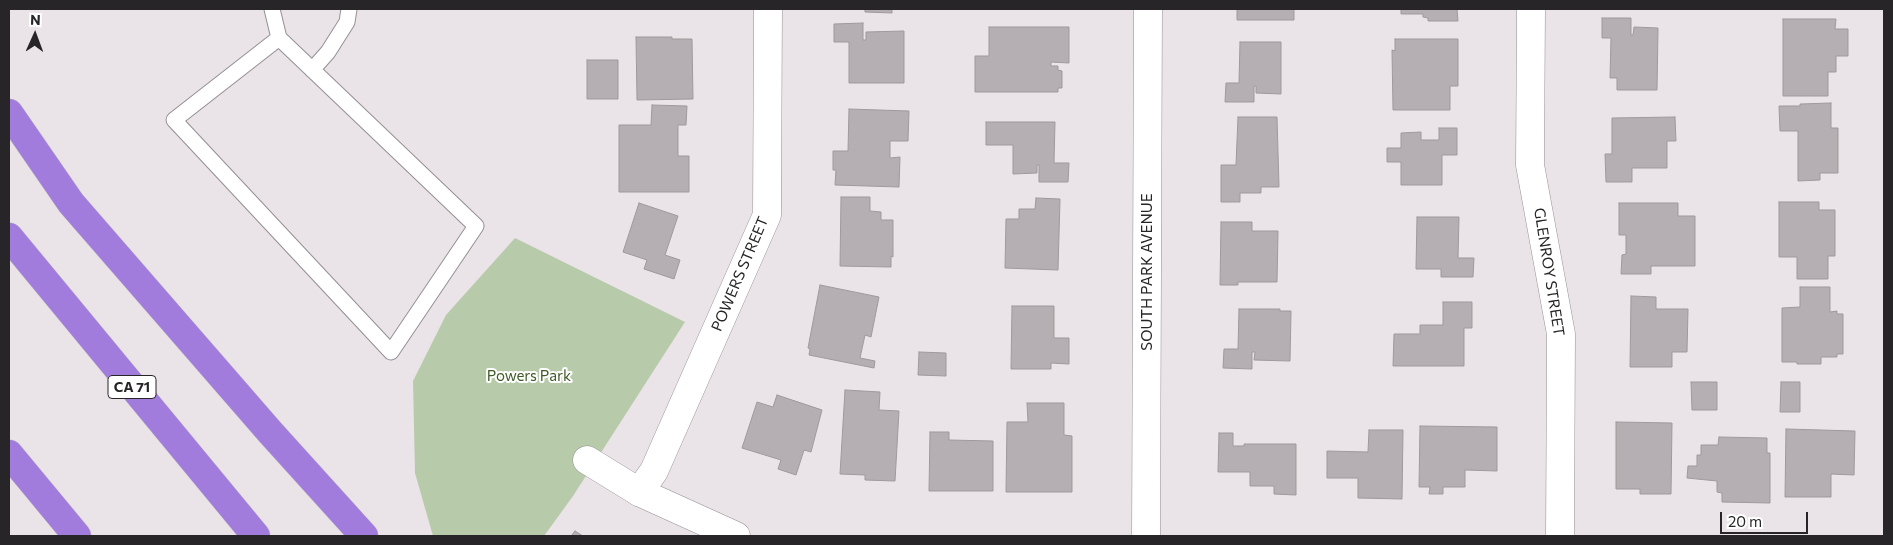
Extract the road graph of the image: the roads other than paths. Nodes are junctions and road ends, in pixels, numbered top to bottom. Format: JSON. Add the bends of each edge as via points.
{"nodes":[{"id":1,"x":272,"y":9,"type":"edge"},
{"id":2,"x":349,"y":9,"type":"edge"},
{"id":3,"x":768,"y":9,"type":"edge"},
{"id":4,"x":1148,"y":9,"type":"edge"},
{"id":5,"x":1531,"y":9,"type":"edge"},
{"id":6,"x":279,"y":38,"type":"junction"},
{"id":7,"x":312,"y":70,"type":"junction"},
{"id":8,"x":9,"y":113,"type":"edge"},
{"id":9,"x":9,"y":237,"type":"edge"},
{"id":10,"x":9,"y":454,"type":"edge"},
{"id":11,"x":588,"y":460,"type":"dead end"},
{"id":12,"x":639,"y":492,"type":"junction"},
{"id":13,"x":77,"y":536,"type":"edge"},
{"id":14,"x":256,"y":536,"type":"edge"},
{"id":15,"x":364,"y":536,"type":"edge"},
{"id":16,"x":736,"y":536,"type":"edge"},
{"id":17,"x":1146,"y":536,"type":"edge"},
{"id":18,"x":1560,"y":536,"type":"edge"}],
"edges":[{"from":1,"to":6,"type":"lane"},
{"from":2,"to":7,"type":"lane","via":[[346,22],[328,52]]},
{"from":3,"to":12,"type":"street","name":"POWERS STREET","via":[[767,215],[654,471]]},
{"from":4,"to":17,"type":"street","name":"SOUTH PARK AVENUE"},
{"from":5,"to":18,"type":"street","name":"GLENROY STREET","via":[[1530,165],[1560,334]]},
{"from":6,"to":7,"type":"lane"},
{"from":6,"to":7,"type":"lane","via":[[174,120],[390,352],[476,226]]},
{"from":8,"to":15,"type":"highway","via":[[71,203]]},
{"from":9,"to":14,"type":"highway","number":"CA 71"},
{"from":10,"to":13,"type":"highway"},
{"from":11,"to":12,"type":"street"},
{"from":12,"to":16,"type":"street"}]}
